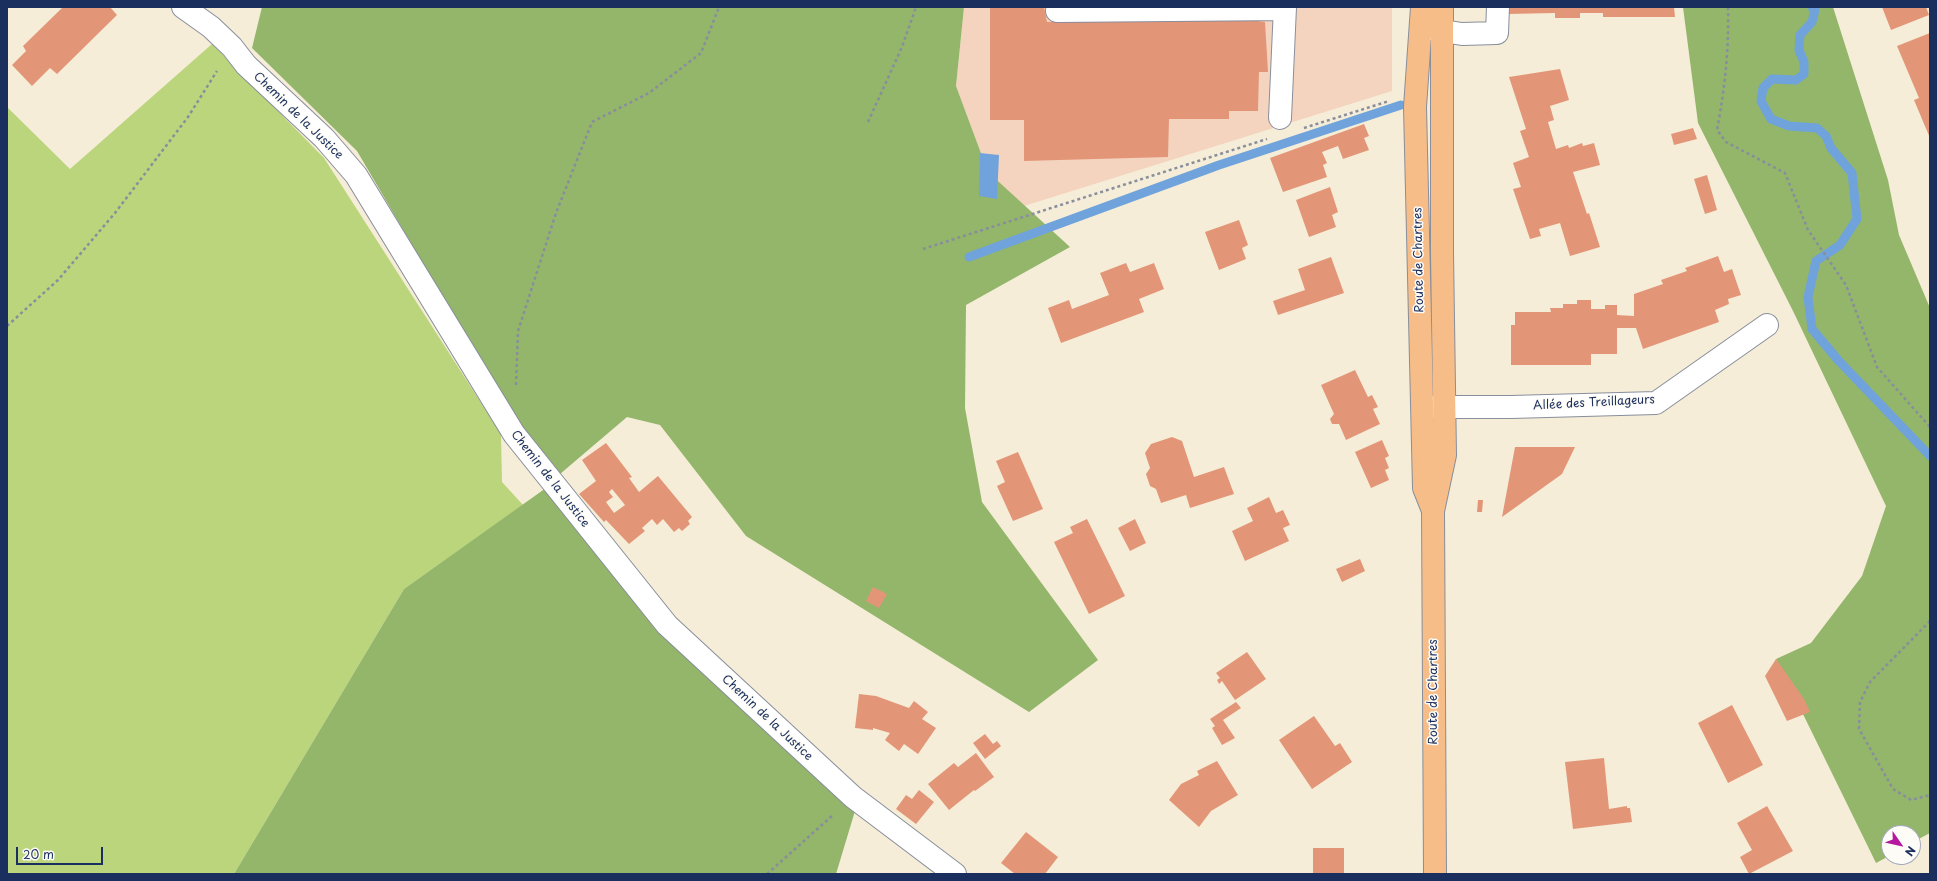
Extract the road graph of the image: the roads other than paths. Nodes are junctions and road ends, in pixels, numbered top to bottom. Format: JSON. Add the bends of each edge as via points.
{"nodes":[{"id":1,"x":183,"y":7,"type":"edge"},
{"id":2,"x":202,"y":7,"type":"edge"},
{"id":3,"x":1442,"y":7,"type":"edge"},
{"id":4,"x":1498,"y":7,"type":"edge"},
{"id":5,"x":1285,"y":8,"type":"edge"},
{"id":6,"x":1057,"y":12,"type":"dead end"},
{"id":7,"x":1428,"y":21,"type":"edge"},
{"id":8,"x":211,"y":27,"type":"junction"},
{"id":9,"x":1280,"y":118,"type":"dead end"},
{"id":10,"x":1767,"y":325,"type":"dead end"},
{"id":11,"x":1422,"y":406,"type":"junction"},
{"id":12,"x":1444,"y":406,"type":"junction"},
{"id":13,"x":1433,"y":511,"type":"junction"},
{"id":14,"x":955,"y":874,"type":"edge"},
{"id":15,"x":1435,"y":874,"type":"edge"}],
"edges":[{"from":1,"to":8,"type":"street","name":"Chemin de la Justice"},
{"from":2,"to":8,"type":"street","name":"Chemin de la Justice"},
{"from":3,"to":7,"type":"main road","name":"Route de Chartres"},
{"from":4,"to":7,"type":"street","via":[[1497,32],[1462,34]]},
{"from":5,"to":6,"type":"street"},
{"from":5,"to":9,"type":"street"},
{"from":7,"to":11,"type":"main road","name":"Route de Chartres","via":[[1415,107]]},
{"from":7,"to":12,"type":"main road","name":"Route de Chartres","via":[[1442,253]]},
{"from":8,"to":14,"type":"street","name":"Chemin de la Justice","via":[[246,65],[324,138],[356,174],[514,434],[667,625],[853,797]]},
{"from":10,"to":12,"type":"street","name":"Allée des Treillageurs","via":[[1656,403]]},
{"from":11,"to":12,"type":"street","name":"Allée des Treillageurs"},
{"from":11,"to":13,"type":"main road","name":"Route de Chartres","via":[[1424,488]]},
{"from":12,"to":13,"type":"main road","name":"Route de Chartres","via":[[1445,455]]},
{"from":13,"to":15,"type":"main road","name":"Route de Chartres"}]}
